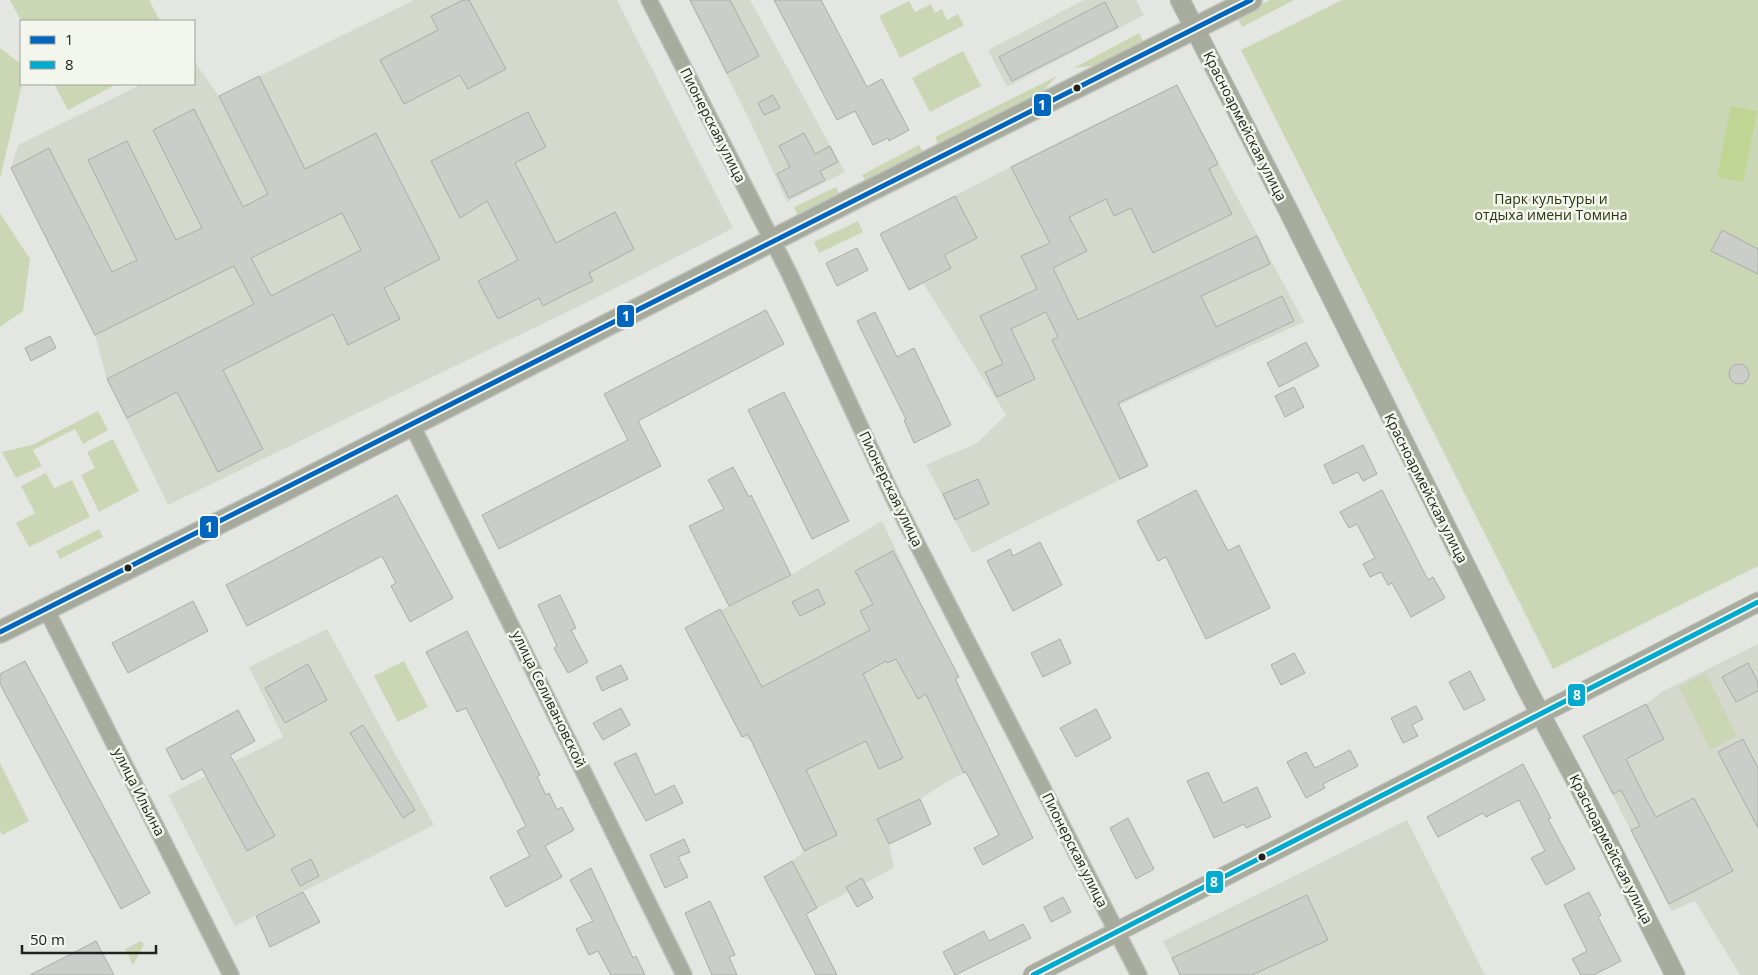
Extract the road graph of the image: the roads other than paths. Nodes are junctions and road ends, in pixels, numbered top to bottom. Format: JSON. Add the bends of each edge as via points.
{"nodes":[{"id":1,"x":649,"y":0,"type":"edge"},
{"id":2,"x":1180,"y":0,"type":"edge"},
{"id":3,"x":1251,"y":0,"type":"edge"},
{"id":4,"x":1194,"y":29,"type":"junction"},
{"id":5,"x":771,"y":241,"type":"junction"},
{"id":6,"x":412,"y":425,"type":"junction"},
{"id":7,"x":1758,"y":602,"type":"edge"},
{"id":8,"x":46,"y":609,"type":"junction"},
{"id":9,"x":0,"y":632,"type":"edge"},
{"id":10,"x":1541,"y":715,"type":"junction"},
{"id":11,"x":1116,"y":932,"type":"junction"},
{"id":12,"x":231,"y":975,"type":"edge"},
{"id":13,"x":684,"y":975,"type":"edge"},
{"id":14,"x":1033,"y":975,"type":"edge"},
{"id":15,"x":1139,"y":975,"type":"edge"},
{"id":16,"x":1675,"y":975,"type":"edge"}],
"edges":[{"from":1,"to":5,"type":"street","name":"Пионерская улица"},
{"from":2,"to":4,"type":"street","name":"Красноармейская улица"},
{"from":3,"to":4,"type":"main road"},
{"from":4,"to":5,"type":"main road"},
{"from":4,"to":10,"type":"street","name":"Красноармейская улица"},
{"from":5,"to":6,"type":"main road"},
{"from":5,"to":11,"type":"street","name":"Пионерская улица","via":[[894,498]]},
{"from":6,"to":8,"type":"main road"},
{"from":6,"to":13,"type":"street","name":"улица Селивановской"},
{"from":7,"to":10,"type":"street"},
{"from":8,"to":9,"type":"main road"},
{"from":8,"to":12,"type":"street","name":"улица Ильина"},
{"from":10,"to":11,"type":"street"},
{"from":10,"to":16,"type":"street","name":"Красноармейская улица"},
{"from":11,"to":14,"type":"street"},
{"from":11,"to":15,"type":"street","name":"Пионерская улица"}]}
